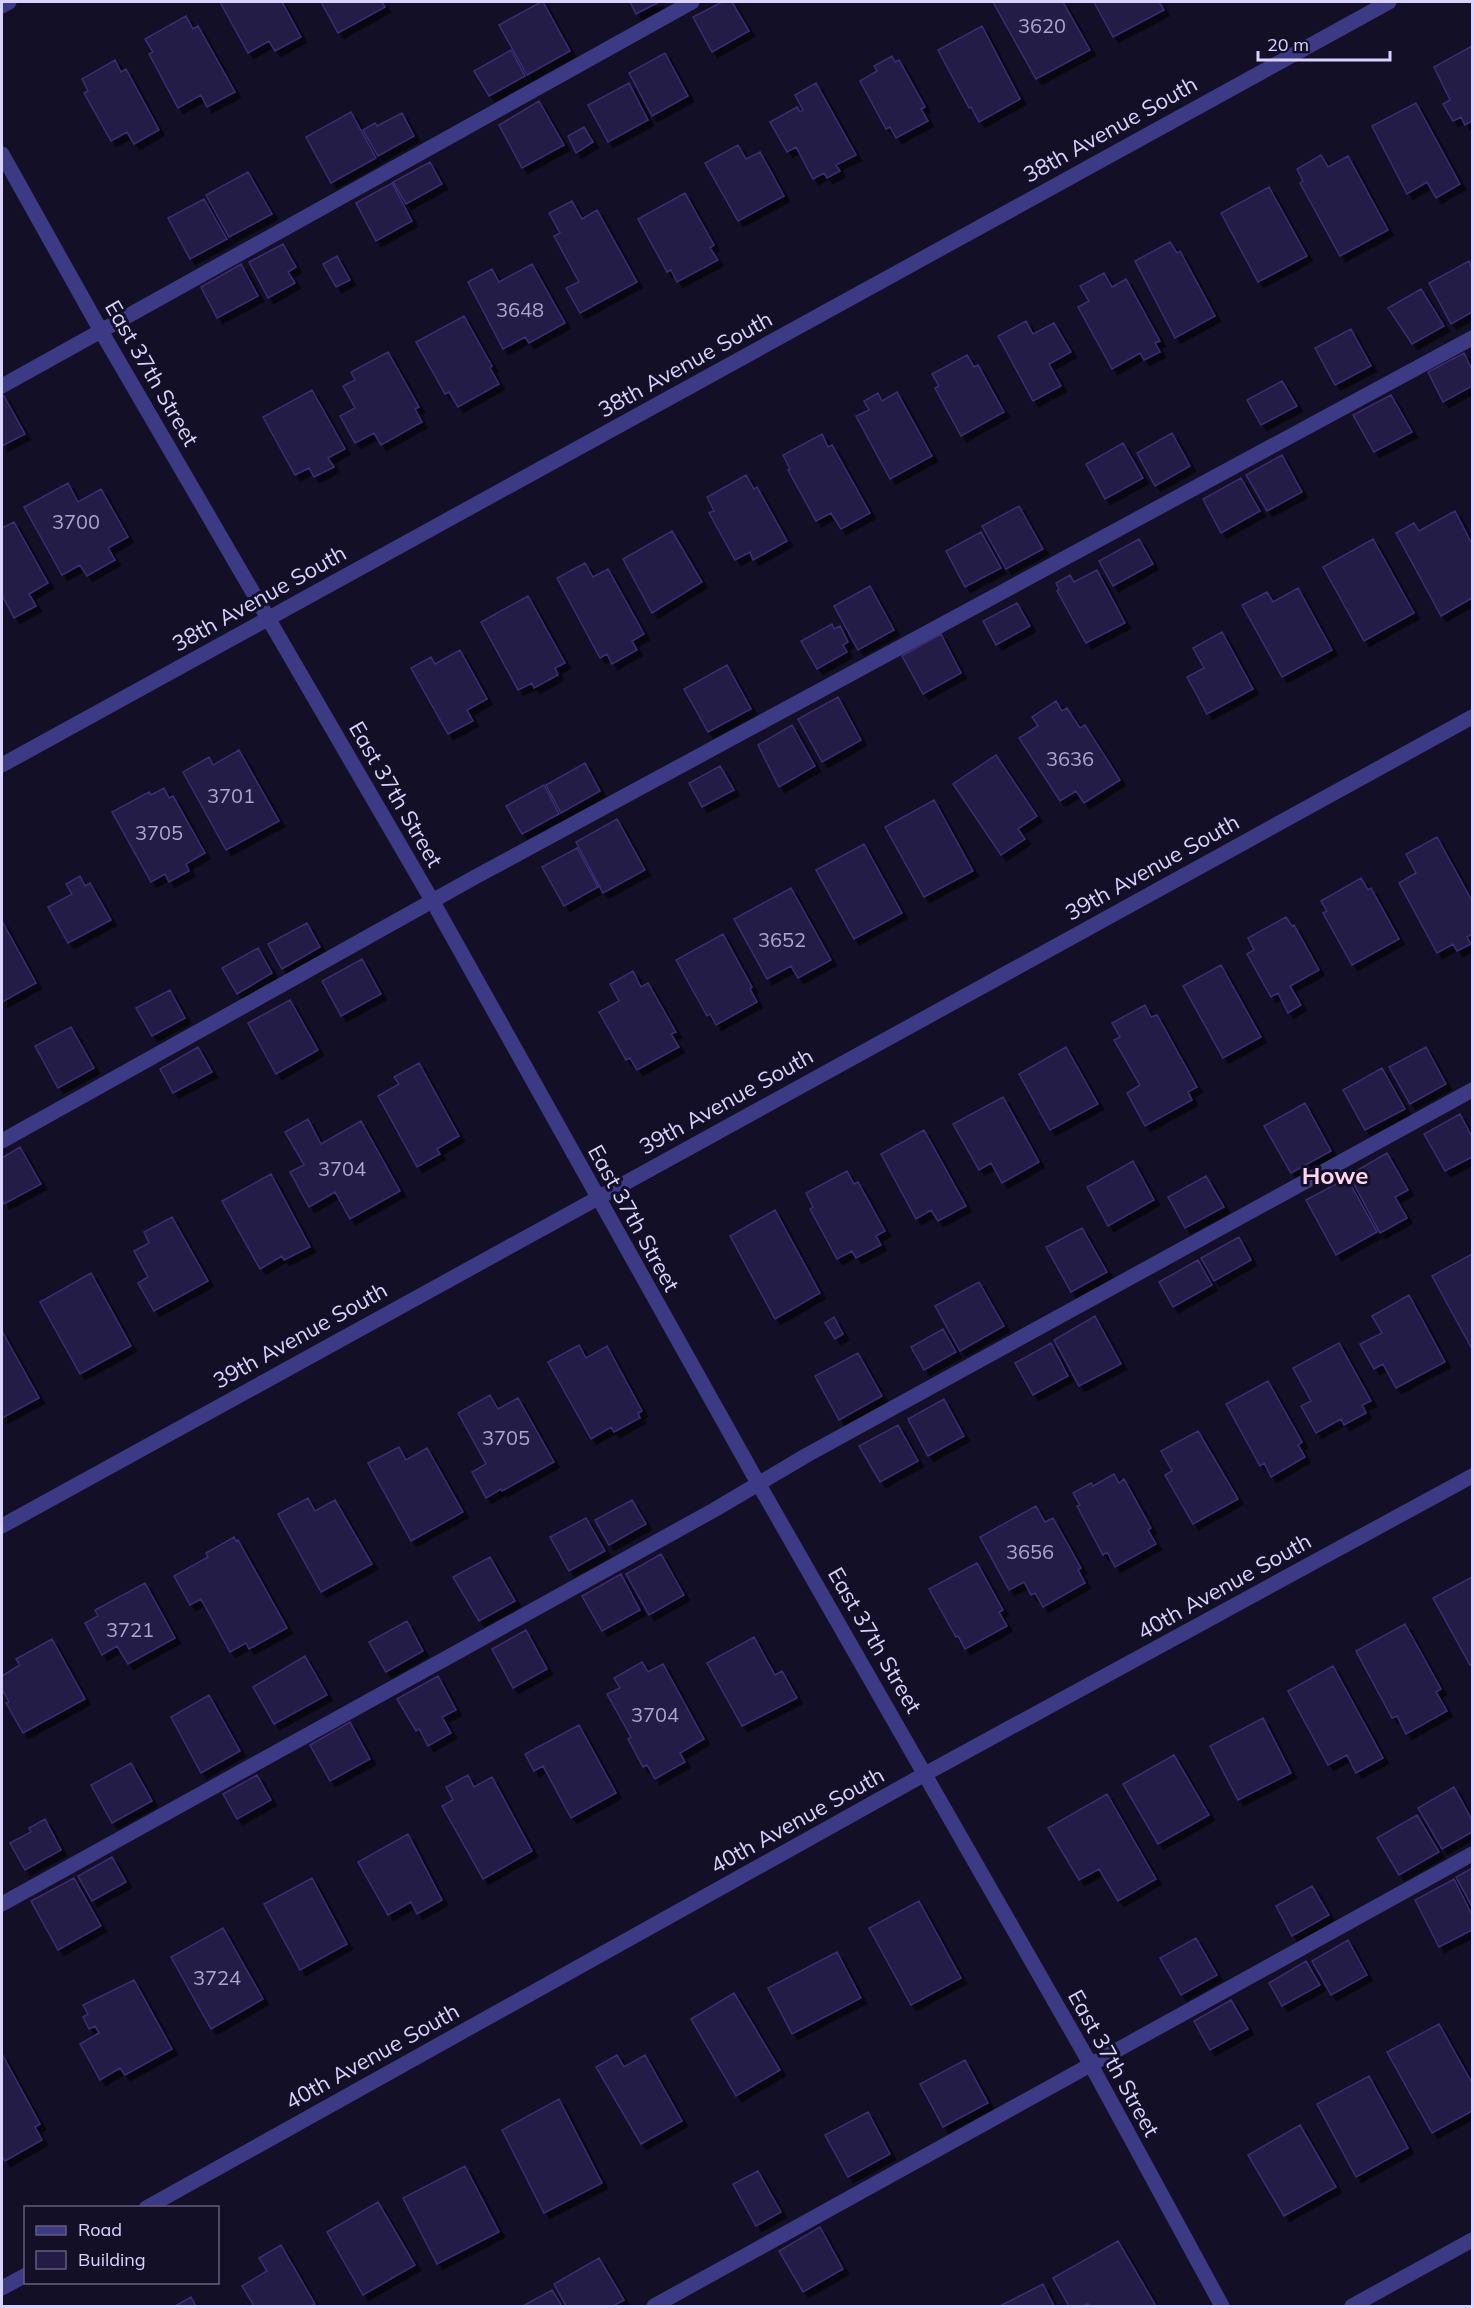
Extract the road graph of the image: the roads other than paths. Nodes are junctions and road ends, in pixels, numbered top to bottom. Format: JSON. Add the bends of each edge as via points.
{"nodes":[{"id":1,"x":9,"y":2,"type":"edge"},
{"id":2,"x":692,"y":2,"type":"edge"},
{"id":3,"x":1389,"y":2,"type":"edge"},
{"id":4,"x":2,"y":6,"type":"edge"},
{"id":5,"x":2,"y":154,"type":"edge"},
{"id":6,"x":101,"y":331,"type":"junction"},
{"id":7,"x":1473,"y":338,"type":"edge"},
{"id":8,"x":2,"y":386,"type":"edge"},
{"id":9,"x":270,"y":618,"type":"junction"},
{"id":10,"x":1473,"y":717,"type":"edge"},
{"id":11,"x":2,"y":765,"type":"edge"},
{"id":12,"x":433,"y":902,"type":"junction"},
{"id":13,"x":1473,"y":1090,"type":"edge"},
{"id":14,"x":2,"y":1141,"type":"edge"},
{"id":15,"x":599,"y":1198,"type":"junction"},
{"id":16,"x":1473,"y":1476,"type":"edge"},
{"id":17,"x":758,"y":1484,"type":"junction"},
{"id":18,"x":2,"y":1526,"type":"edge"},
{"id":19,"x":925,"y":1774,"type":"junction"},
{"id":20,"x":1473,"y":1854,"type":"edge"},
{"id":21,"x":2,"y":1904,"type":"edge"},
{"id":22,"x":1091,"y":2066,"type":"junction"},
{"id":23,"x":150,"y":2206,"type":"edge"},
{"id":24,"x":1473,"y":2240,"type":"edge"},
{"id":25,"x":24,"y":2276,"type":"edge"},
{"id":26,"x":2,"y":2288,"type":"edge"},
{"id":27,"x":654,"y":2307,"type":"edge"},
{"id":28,"x":1222,"y":2307,"type":"edge"},
{"id":29,"x":1352,"y":2307,"type":"edge"}],
"edges":[{"from":1,"to":4,"type":"street"},
{"from":2,"to":6,"type":"street"},
{"from":3,"to":9,"type":"street","name":"38th Avenue South"},
{"from":5,"to":6,"type":"street","name":"East 37th Street"},
{"from":6,"to":8,"type":"street"},
{"from":6,"to":9,"type":"street","name":"East 37th Street"},
{"from":7,"to":12,"type":"street"},
{"from":9,"to":11,"type":"street","name":"38th Avenue South"},
{"from":9,"to":12,"type":"street","name":"East 37th Street"},
{"from":10,"to":15,"type":"street","name":"39th Avenue South"},
{"from":12,"to":14,"type":"street"},
{"from":12,"to":15,"type":"street","name":"East 37th Street"},
{"from":13,"to":17,"type":"street"},
{"from":15,"to":17,"type":"street","name":"East 37th Street"},
{"from":15,"to":18,"type":"street","name":"39th Avenue South"},
{"from":16,"to":19,"type":"street","name":"40th Avenue South"},
{"from":17,"to":19,"type":"street","name":"East 37th Street"},
{"from":17,"to":21,"type":"street"},
{"from":19,"to":22,"type":"street","name":"East 37th Street"},
{"from":19,"to":23,"type":"street","name":"40th Avenue South"},
{"from":20,"to":22,"type":"street"},
{"from":22,"to":27,"type":"street"},
{"from":22,"to":28,"type":"street","name":"East 37th Street"},
{"from":24,"to":29,"type":"street"},
{"from":25,"to":26,"type":"street"}]}
